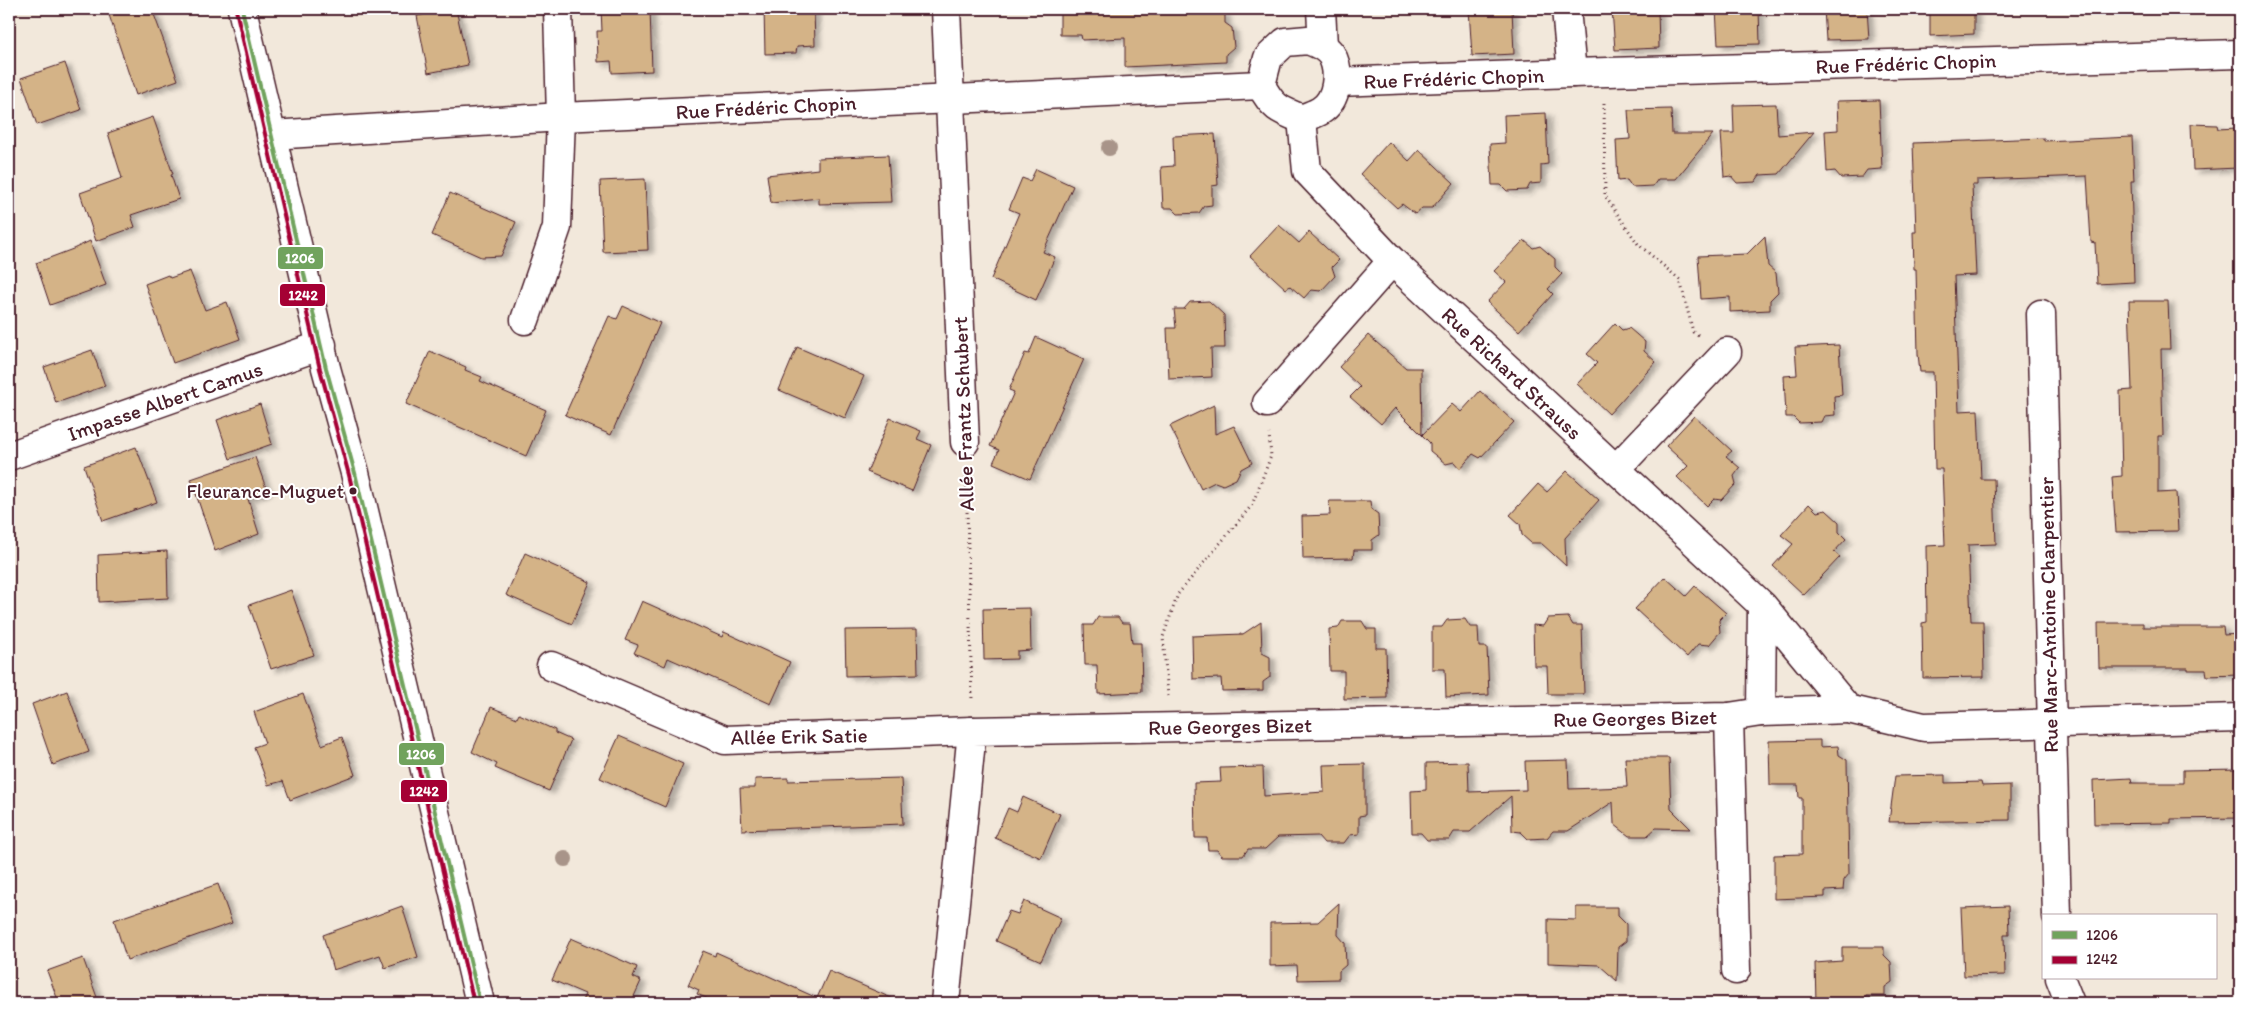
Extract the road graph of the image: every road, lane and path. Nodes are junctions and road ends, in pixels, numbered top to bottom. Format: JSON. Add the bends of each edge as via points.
{"nodes":[{"id":1,"x":242,"y":9,"type":"edge"},
{"id":2,"x":558,"y":9,"type":"edge"},
{"id":3,"x":946,"y":9,"type":"edge"},
{"id":4,"x":1321,"y":9,"type":"edge"},
{"id":5,"x":1566,"y":9,"type":"edge"},
{"id":6,"x":1323,"y":46,"type":"junction"},
{"id":7,"x":2240,"y":54,"type":"edge"},
{"id":8,"x":1604,"y":72,"type":"junction"},
{"id":9,"x":1572,"y":73,"type":"junction"},
{"id":10,"x":1337,"y":82,"type":"junction"},
{"id":11,"x":1261,"y":85,"type":"junction"},
{"id":12,"x":949,"y":98,"type":"junction"},
{"id":13,"x":560,"y":117,"type":"junction"},
{"id":14,"x":1302,"y":118,"type":"junction"},
{"id":15,"x":271,"y":135,"type":"junction"},
{"id":16,"x":1392,"y":261,"type":"junction"},
{"id":17,"x":2041,"y":314,"type":"dead end"},
{"id":18,"x":525,"y":320,"type":"dead end"},
{"id":19,"x":322,"y":345,"type":"junction"},
{"id":20,"x":1727,"y":352,"type":"joint"},
{"id":21,"x":1267,"y":403,"type":"joint"},
{"id":22,"x":965,"y":442,"type":"joint"},
{"id":23,"x":9,"y":456,"type":"edge"},
{"id":24,"x":1616,"y":469,"type":"junction"},
{"id":25,"x":1762,"y":605,"type":"junction"},
{"id":26,"x":551,"y":666,"type":"dead end"},
{"id":27,"x":1848,"y":709,"type":"junction"},
{"id":28,"x":1761,"y":712,"type":"junction"},
{"id":29,"x":1729,"y":717,"type":"junction"},
{"id":30,"x":2240,"y":718,"type":"edge"},
{"id":31,"x":2051,"y":724,"type":"junction"},
{"id":32,"x":1170,"y":727,"type":"junction"},
{"id":33,"x":972,"y":731,"type":"junction"},
{"id":34,"x":2057,"y":914,"type":"edge"},
{"id":35,"x":1736,"y":970,"type":"dead end"},
{"id":36,"x":2061,"y":980,"type":"edge"},
{"id":37,"x":480,"y":1003,"type":"edge"},
{"id":38,"x":945,"y":1003,"type":"edge"},
{"id":39,"x":2070,"y":1003,"type":"edge"}],
"edges":[{"from":1,"to":15,"type":"street"},
{"from":2,"to":13,"type":"street"},
{"from":3,"to":12,"type":"street","name":"Allée Frantz Schubert"},
{"from":4,"to":6,"type":"street"},
{"from":5,"to":9,"type":"street","name":"Rue Frédéric Chopin"},
{"from":6,"to":10,"type":"street","via":[[1331,54]]},
{"from":6,"to":11,"type":"street","via":[[1308,40],[1285,42],[1268,58]]},
{"from":7,"to":8,"type":"street","name":"Rue Frédéric Chopin"},
{"from":8,"to":9,"type":"street","name":"Rue Frédéric Chopin"},
{"from":8,"to":20,"type":"path","via":[[1605,196],[1638,244],[1680,280],[1693,332]]},
{"from":9,"to":10,"type":"street","name":"Rue Frédéric Chopin"},
{"from":10,"to":14,"type":"street","via":[[1334,95],[1322,110]]},
{"from":11,"to":12,"type":"street","name":"Rue Frédéric Chopin"},
{"from":11,"to":14,"type":"street","via":[[1275,107]]},
{"from":12,"to":13,"type":"street","name":"Rue Frédéric Chopin"},
{"from":12,"to":22,"type":"street","name":"Allée Frantz Schubert"},
{"from":13,"to":15,"type":"street","name":"Rue Frédéric Chopin"},
{"from":13,"to":18,"type":"street","via":[[557,227]]},
{"from":14,"to":16,"type":"street","name":"Rue Richard Strauss","via":[[1307,171]]},
{"from":15,"to":19,"type":"street"},
{"from":16,"to":21,"type":"street"},
{"from":16,"to":24,"type":"street","name":"Rue Richard Strauss"},
{"from":17,"to":31,"type":"street","name":"Rue Marc-Antoine Charpentier"},
{"from":19,"to":23,"type":"street","name":"Impasse Albert Camus"},
{"from":19,"to":37,"type":"street"},
{"from":20,"to":24,"type":"street"},
{"from":21,"to":32,"type":"path","via":[[1271,456],[1252,505],[1178,594],[1163,636]]},
{"from":22,"to":33,"type":"path","name":"Allée Frantz Schubert"},
{"from":24,"to":25,"type":"street","name":"Rue Richard Strauss"},
{"from":25,"to":27,"type":"street","name":"Rue Richard Strauss"},
{"from":25,"to":28,"type":"street"},
{"from":26,"to":33,"type":"street","name":"Allée Erik Satie","via":[[725,740]]},
{"from":27,"to":28,"type":"street","name":"Rue Georges Bizet"},
{"from":27,"to":31,"type":"street","via":[[1924,727]]},
{"from":28,"to":29,"type":"street","name":"Rue Georges Bizet"},
{"from":29,"to":32,"type":"street","name":"Rue Georges Bizet"},
{"from":29,"to":35,"type":"street"},
{"from":30,"to":31,"type":"street"},
{"from":31,"to":34,"type":"street","name":"Rue Marc-Antoine Charpentier"},
{"from":32,"to":33,"type":"street","name":"Rue Georges Bizet"},
{"from":33,"to":38,"type":"street"},
{"from":36,"to":39,"type":"street"}]}
